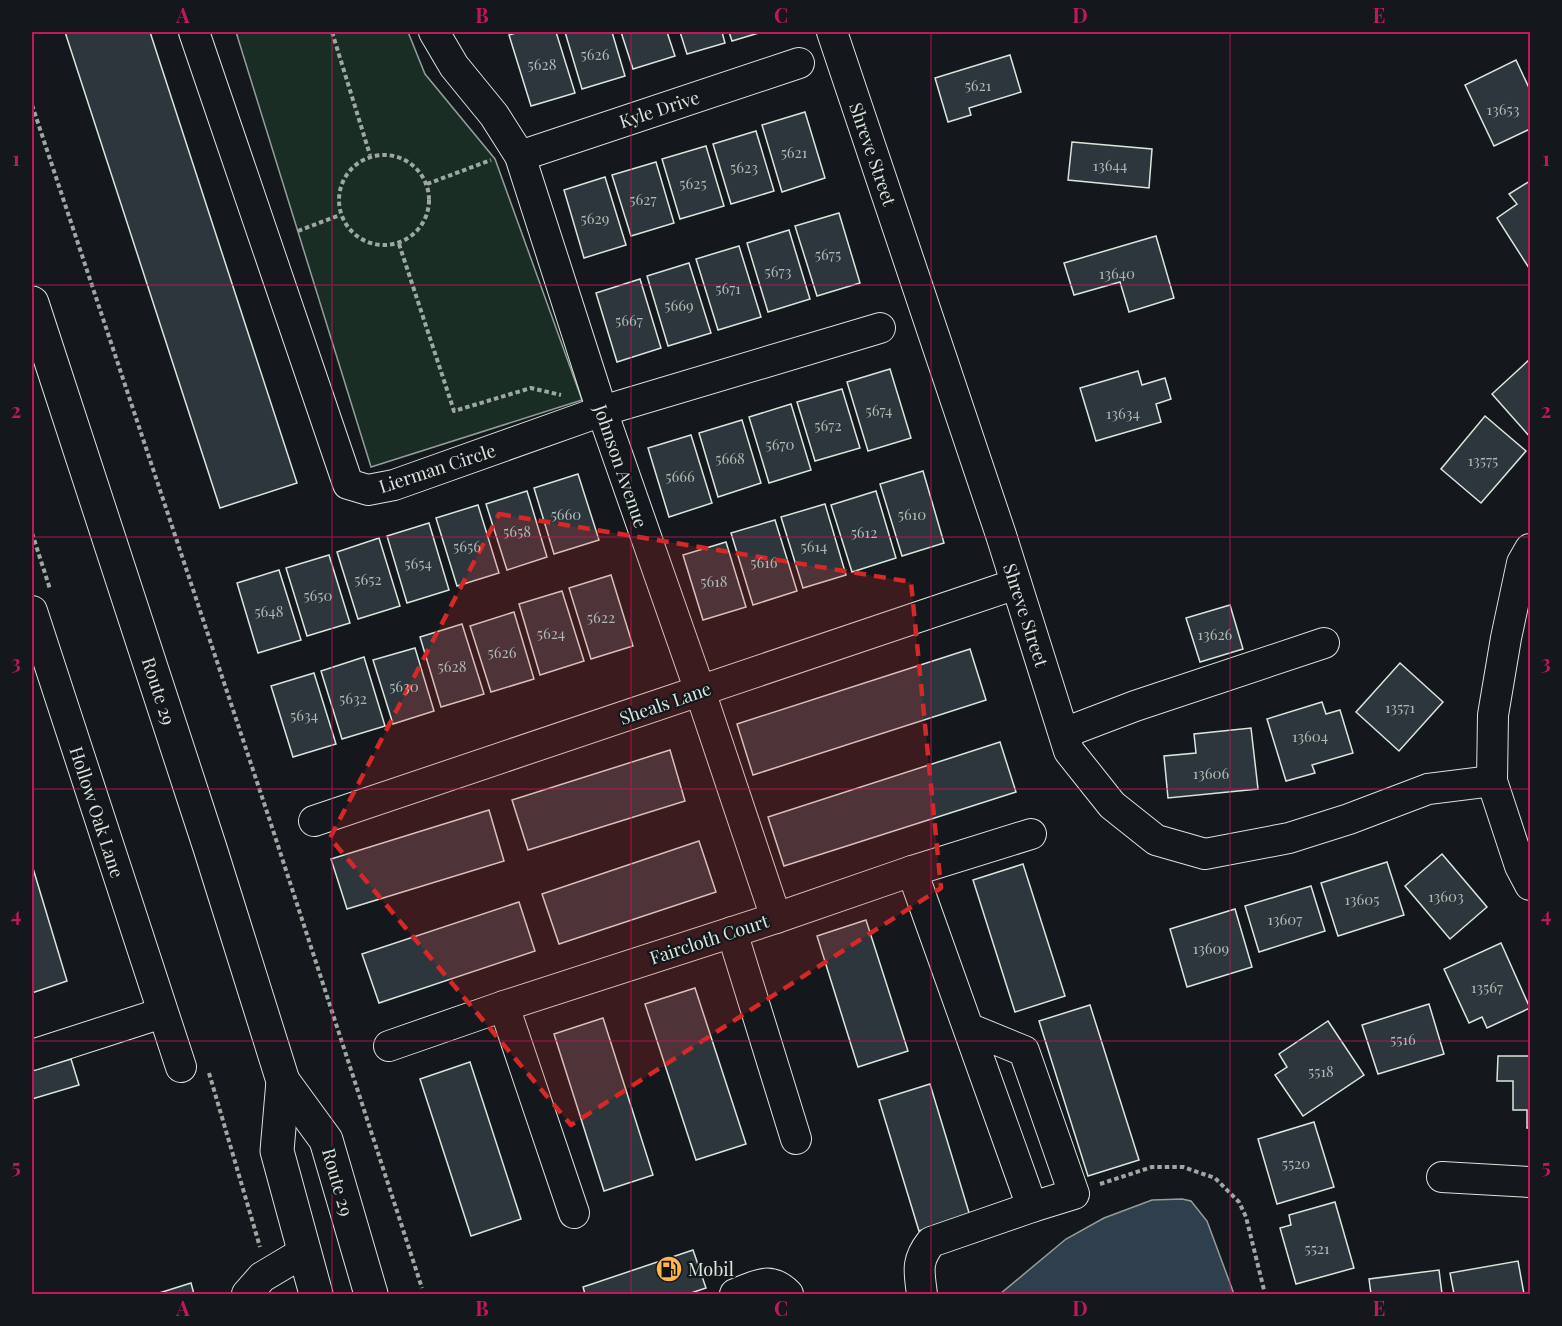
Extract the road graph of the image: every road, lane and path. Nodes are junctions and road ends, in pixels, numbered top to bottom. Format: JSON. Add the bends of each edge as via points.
{"nodes":[{"id":1,"x":194,"y":32,"type":"edge"},
{"id":2,"x":332,"y":32,"type":"edge"},
{"id":3,"x":434,"y":32,"type":"edge"},
{"id":4,"x":832,"y":32,"type":"edge"},
{"id":5,"x":799,"y":63,"type":"dead end"},
{"id":6,"x":32,"y":105,"type":"edge"},
{"id":7,"x":370,"y":155,"type":"junction"},
{"id":8,"x":507,"y":157,"type":"junction"},
{"id":9,"x":427,"y":184,"type":"junction"},
{"id":10,"x":340,"y":215,"type":"junction"},
{"id":11,"x":298,"y":231,"type":"dead end"},
{"id":12,"x":399,"y":244,"type":"junction"},
{"id":13,"x":32,"y":303,"type":"edge"},
{"id":14,"x":880,"y":328,"type":"dead end"},
{"id":15,"x":599,"y":403,"type":"junction"},
{"id":16,"x":1530,"y":549,"type":"edge"},
{"id":17,"x":1016,"y":584,"type":"junction"},
{"id":18,"x":32,"y":611,"type":"edge"},
{"id":19,"x":1324,"y":643,"type":"dead end"},
{"id":20,"x":700,"y":691,"type":"junction"},
{"id":21,"x":1064,"y":732,"type":"junction"},
{"id":22,"x":1492,"y":781,"type":"junction"},
{"id":23,"x":314,"y":821,"type":"dead end"},
{"id":24,"x":1031,"y":834,"type":"dead end"},
{"id":25,"x":912,"y":871,"type":"junction"},
{"id":26,"x":1530,"y":885,"type":"edge"},
{"id":27,"x":776,"y":918,"type":"junction"},
{"id":28,"x":732,"y":932,"type":"junction"},
{"id":29,"x":504,"y":1006,"type":"junction"},
{"id":30,"x":162,"y":1014,"type":"junction"},
{"id":31,"x":968,"y":1029,"type":"junction"},
{"id":32,"x":389,"y":1046,"type":"dead end"},
{"id":33,"x":32,"y":1056,"type":"edge"},
{"id":34,"x":181,"y":1067,"type":"dead end"},
{"id":35,"x":283,"y":1081,"type":"junction"},
{"id":36,"x":796,"y":1139,"type":"dead end"},
{"id":37,"x":1442,"y":1177,"type":"dead end"},
{"id":38,"x":1530,"y":1182,"type":"edge"},
{"id":39,"x":1074,"y":1194,"type":"junction"},
{"id":40,"x":1032,"y":1207,"type":"junction"},
{"id":41,"x":574,"y":1213,"type":"dead end"},
{"id":42,"x":304,"y":1252,"type":"junction"},
{"id":43,"x":422,"y":1288,"type":"dead end"},
{"id":44,"x":247,"y":1294,"type":"edge"},
{"id":45,"x":316,"y":1294,"type":"edge"},
{"id":46,"x":371,"y":1294,"type":"edge"},
{"id":47,"x":735,"y":1294,"type":"edge"},
{"id":48,"x":788,"y":1294,"type":"edge"},
{"id":49,"x":922,"y":1294,"type":"edge"},
{"id":50,"x":1265,"y":1294,"type":"edge"}],
"edges":[{"from":1,"to":15,"type":"street","name":"Lierman Circle","via":[[348,484],[368,490],[394,485]]},
{"from":2,"to":7,"type":"path"},
{"from":3,"to":8,"type":"street","name":"Johnson Avenue","via":[[454,66],[494,116]]},
{"from":4,"to":17,"type":"street","name":"Shreve Street"},
{"from":5,"to":8,"type":"street","name":"Kyle Drive"},
{"from":6,"to":43,"type":"path"},
{"from":7,"to":9,"type":"path","via":[[395,155],[416,166]]},
{"from":7,"to":10,"type":"path","via":[[350,168],[339,190]]},
{"from":8,"to":9,"type":"path"},
{"from":8,"to":15,"type":"street","name":"Johnson Avenue"},
{"from":9,"to":12,"type":"path","via":[[429,211],[418,232]]},
{"from":10,"to":11,"type":"path"},
{"from":10,"to":12,"type":"path","via":[[352,234],[373,246]]},
{"from":12,"to":15,"type":"path","via":[[454,411],[531,388]]},
{"from":13,"to":35,"type":"main road","name":"Route 29"},
{"from":14,"to":15,"type":"street","name":"Lierman Circle"},
{"from":15,"to":20,"type":"street","name":"Johnson Avenue"},
{"from":16,"to":22,"type":"street","via":[[1522,562],[1493,715]]},
{"from":17,"to":20,"type":"street","name":"Sheals Lane"},
{"from":17,"to":21,"type":"street","name":"Shreve Street"},
{"from":18,"to":30,"type":"street","name":"Hollow Oak Lane"},
{"from":19,"to":21,"type":"street"},
{"from":20,"to":23,"type":"street","name":"Sheals Lane"},
{"from":20,"to":27,"type":"street","name":"Johnson Avenue"},
{"from":21,"to":22,"type":"street","name":"Shreve Street","via":[[1069,751],[1112,805],[1156,840],[1205,854],[1289,838],[1428,789]]},
{"from":22,"to":26,"type":"street"},
{"from":24,"to":25,"type":"street","name":"Faircloth Court"},
{"from":25,"to":27,"type":"street","name":"Faircloth Court"},
{"from":25,"to":31,"type":"street"},
{"from":27,"to":28,"type":"street","name":"Faircloth Court"},
{"from":28,"to":29,"type":"street","name":"Faircloth Court"},
{"from":28,"to":36,"type":"street"},
{"from":29,"to":32,"type":"street","name":"Faircloth Court"},
{"from":29,"to":41,"type":"street"},
{"from":30,"to":33,"type":"street"},
{"from":30,"to":34,"type":"street","name":"Hollow Oak Lane"},
{"from":31,"to":39,"type":"street","via":[[1024,1051]]},
{"from":31,"to":40,"type":"street"},
{"from":35,"to":42,"type":"main road","name":"Route 29","via":[[277,1151]]},
{"from":35,"to":46,"type":"main road","name":"Route 29","via":[[326,1140]]},
{"from":37,"to":38,"type":"street"},
{"from":39,"to":40,"type":"street"},
{"from":39,"to":50,"type":"path","via":[[1152,1167],[1183,1167],[1215,1178],[1239,1202],[1246,1217]]},
{"from":40,"to":49,"type":"street","via":[[931,1242],[920,1256]]},
{"from":42,"to":44,"type":"street","via":[[262,1277]]},
{"from":42,"to":45,"type":"main road","name":"Route 29"},
{"from":47,"to":48,"type":"street","via":[[765,1283],[778,1285]]}]}
